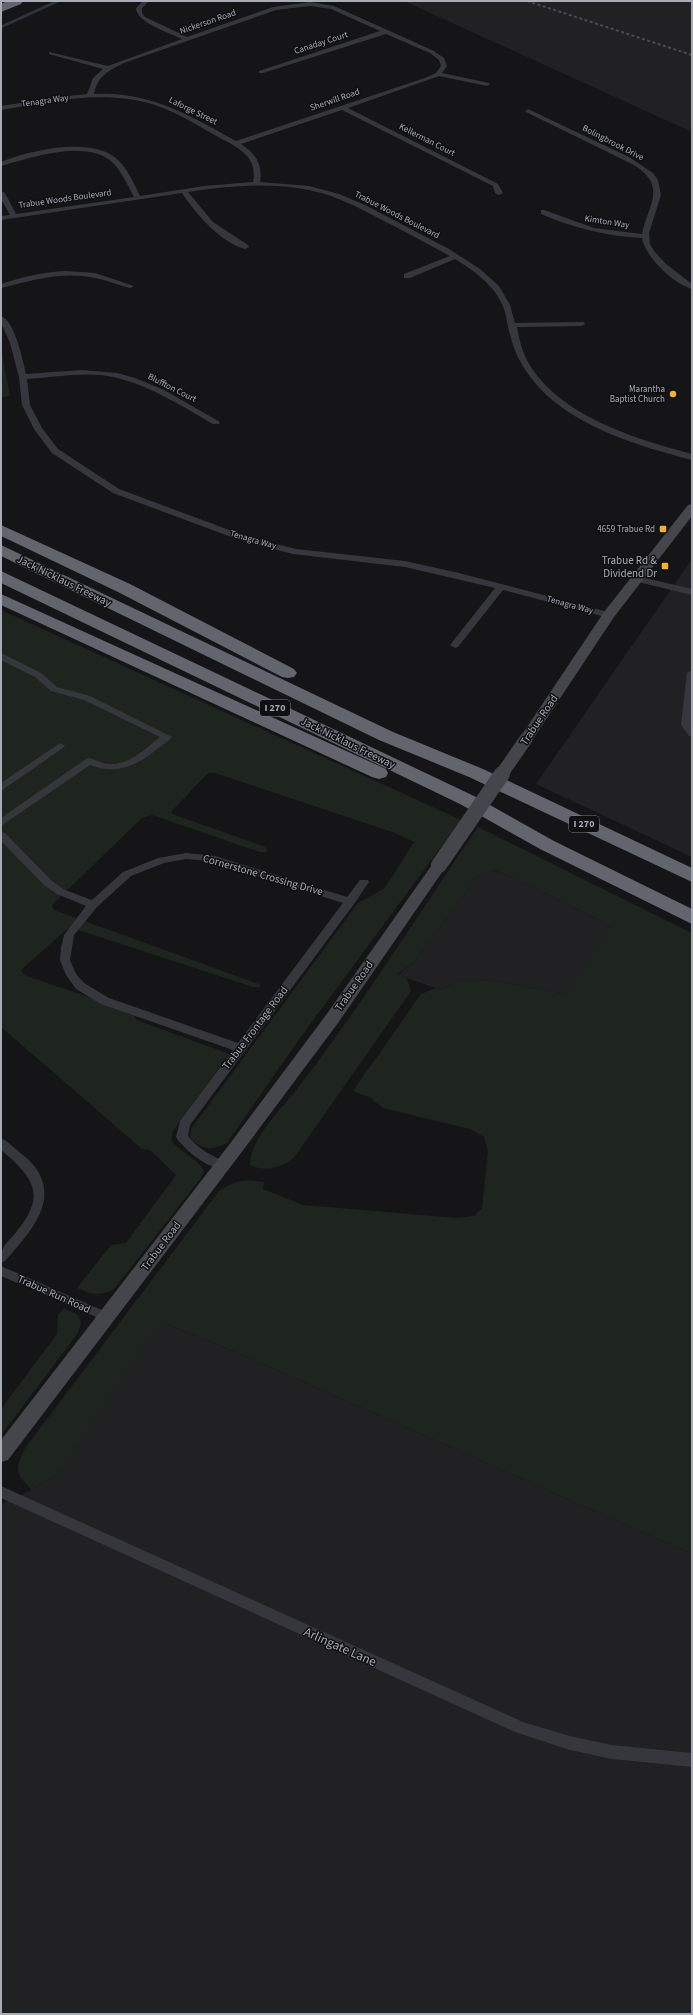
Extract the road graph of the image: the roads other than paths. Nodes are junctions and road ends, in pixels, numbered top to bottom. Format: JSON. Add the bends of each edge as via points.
{"nodes":[{"id":1,"x":4,"y":1,"type":"edge"},
{"id":2,"x":16,"y":1,"type":"edge"},
{"id":3,"x":146,"y":1,"type":"edge"},
{"id":4,"x":1,"y":2,"type":"edge"},
{"id":5,"x":1,"y":8,"type":"edge"},
{"id":6,"x":387,"y":31,"type":"junction"},
{"id":7,"x":187,"y":39,"type":"junction"},
{"id":8,"x":51,"y":54,"type":"dead end"},
{"id":9,"x":107,"y":68,"type":"junction"},
{"id":10,"x":261,"y":72,"type":"dead end"},
{"id":11,"x":438,"y":74,"type":"junction"},
{"id":12,"x":487,"y":84,"type":"dead end"},
{"id":13,"x":90,"y":96,"type":"junction"},
{"id":14,"x":342,"y":107,"type":"junction"},
{"id":15,"x":1,"y":108,"type":"edge"},
{"id":16,"x":528,"y":111,"type":"dead end"},
{"id":17,"x":236,"y":143,"type":"junction"},
{"id":18,"x":1,"y":164,"type":"edge"},
{"id":19,"x":256,"y":183,"type":"junction"},
{"id":20,"x":184,"y":191,"type":"junction"},
{"id":21,"x":1,"y":193,"type":"edge"},
{"id":22,"x":499,"y":193,"type":"dead end"},
{"id":23,"x":138,"y":198,"type":"junction"},
{"id":24,"x":544,"y":212,"type":"dead end"},
{"id":25,"x":14,"y":216,"type":"junction"},
{"id":26,"x":1,"y":218,"type":"edge"},
{"id":27,"x":645,"y":236,"type":"junction"},
{"id":28,"x":245,"y":247,"type":"dead end"},
{"id":29,"x":455,"y":256,"type":"junction"},
{"id":30,"x":407,"y":276,"type":"dead end"},
{"id":31,"x":1,"y":286,"type":"edge"},
{"id":32,"x":130,"y":286,"type":"dead end"},
{"id":33,"x":692,"y":287,"type":"edge"},
{"id":34,"x":1,"y":318,"type":"edge"},
{"id":35,"x":581,"y":324,"type":"dead end"},
{"id":36,"x":511,"y":325,"type":"junction"},
{"id":37,"x":23,"y":377,"type":"junction"},
{"id":38,"x":216,"y":422,"type":"dead end"},
{"id":39,"x":692,"y":457,"type":"edge"},
{"id":40,"x":692,"y":508,"type":"edge"},
{"id":41,"x":1,"y":530,"type":"edge"},
{"id":42,"x":1,"y":550,"type":"edge"},
{"id":43,"x":1,"y":576,"type":"edge"},
{"id":44,"x":637,"y":579,"type":"junction"},
{"id":45,"x":501,"y":587,"type":"junction"},
{"id":46,"x":692,"y":592,"type":"edge"},
{"id":47,"x":1,"y":599,"type":"edge"},
{"id":48,"x":609,"y":615,"type":"junction"},
{"id":49,"x":455,"y":645,"type":"dead end"},
{"id":50,"x":1,"y":656,"type":"edge"},
{"id":51,"x":692,"y":672,"type":"edge"},
{"id":52,"x":692,"y":734,"type":"edge"},
{"id":53,"x":60,"y":746,"type":"dead end"},
{"id":54,"x":476,"y":773,"type":"junction"},
{"id":55,"x":1,"y":788,"type":"edge"},
{"id":56,"x":1,"y":824,"type":"edge"},
{"id":57,"x":1,"y":835,"type":"edge"},
{"id":58,"x":546,"y":845,"type":"junction"},
{"id":59,"x":692,"y":876,"type":"edge"},
{"id":60,"x":364,"y":882,"type":"dead end"},
{"id":61,"x":350,"y":902,"type":"junction"},
{"id":62,"x":93,"y":905,"type":"junction"},
{"id":63,"x":692,"y":917,"type":"edge"},
{"id":64,"x":240,"y":1048,"type":"junction"},
{"id":65,"x":1,"y":1143,"type":"edge"},
{"id":66,"x":222,"y":1165,"type":"junction"},
{"id":67,"x":1,"y":1258,"type":"edge"},
{"id":68,"x":1,"y":1271,"type":"edge"},
{"id":69,"x":107,"y":1317,"type":"junction"},
{"id":70,"x":1,"y":1454,"type":"edge"},
{"id":71,"x":1,"y":1492,"type":"edge"},
{"id":72,"x":692,"y":1760,"type":"edge"}],
"edges":[{"from":1,"to":4,"type":"highway"},
{"from":2,"to":5,"type":"highway"},
{"from":3,"to":7,"type":"street","via":[[139,8],[143,18]]},
{"from":6,"to":7,"type":"street","name":"Nickerson Road","via":[[332,7],[297,4],[275,8]]},
{"from":6,"to":10,"type":"street","name":"Canaday Court"},
{"from":6,"to":11,"type":"street","name":"Nickerson Road","via":[[442,59],[444,66]]},
{"from":7,"to":9,"type":"street","name":"Nickerson Road"},
{"from":8,"to":9,"type":"street"},
{"from":9,"to":13,"type":"street","name":"Nickerson Road","via":[[93,80]]},
{"from":11,"to":12,"type":"street"},
{"from":11,"to":14,"type":"street","name":"Sherwill Road"},
{"from":13,"to":15,"type":"street","name":"Tenagra Way"},
{"from":13,"to":17,"type":"street","name":"Laforge Street","via":[[154,103]]},
{"from":14,"to":17,"type":"street","name":"Sherwill Road"},
{"from":14,"to":22,"type":"street","name":"Kellerman Court","via":[[496,185]]},
{"from":16,"to":27,"type":"street","name":"Bolingbrook Drive","via":[[633,161],[654,177],[659,190]]},
{"from":17,"to":19,"type":"street","name":"Laforge Street","via":[[247,150],[256,162]]},
{"from":18,"to":23,"type":"street","via":[[41,154],[88,150],[115,160]]},
{"from":19,"to":20,"type":"street","name":"Trabue Woods Boulevard"},
{"from":19,"to":29,"type":"street","name":"Trabue Woods Boulevard","via":[[310,188],[335,195]]},
{"from":20,"to":23,"type":"street","name":"Trabue Woods Boulevard"},
{"from":20,"to":28,"type":"street","via":[[197,212],[223,234]]},
{"from":21,"to":25,"type":"street"},
{"from":23,"to":25,"type":"street","name":"Trabue Woods Boulevard"},
{"from":24,"to":27,"type":"street","name":"Kimton Way","via":[[595,232]]},
{"from":25,"to":26,"type":"street","name":"Trabue Woods Boulevard"},
{"from":27,"to":33,"type":"street","via":[[657,260]]},
{"from":29,"to":30,"type":"street"},
{"from":29,"to":36,"type":"street","name":"Trabue Woods Boulevard","via":[[482,272],[505,299]]},
{"from":31,"to":32,"type":"street","via":[[37,275],[72,272],[104,276]]},
{"from":34,"to":37,"type":"street","name":"Tenagra Way","via":[[14,343]]},
{"from":35,"to":36,"type":"street"},
{"from":36,"to":39,"type":"street","name":"Trabue Woods Boulevard","via":[[524,364],[543,388],[562,403],[602,427]]},
{"from":37,"to":38,"type":"street","name":"Bluffton Court","via":[[84,372],[124,377],[156,389]]},
{"from":37,"to":45,"type":"street","name":"Tenagra Way","via":[[26,405],[38,429],[56,451],[83,472],[116,491],[267,545],[296,552],[405,564]]},
{"from":40,"to":44,"type":"main road","name":"Trabue Road"},
{"from":41,"to":54,"type":"highway","via":[[124,588]]},
{"from":42,"to":54,"type":"highway","name":"Jack Nicklaus Freeway","number":"I 270","via":[[386,736]]},
{"from":43,"to":58,"type":"highway","name":"Jack Nicklaus Freeway","number":"I 270","via":[[467,800]]},
{"from":44,"to":46,"type":"street"},
{"from":44,"to":48,"type":"main road","name":"Trabue Road"},
{"from":45,"to":48,"type":"street","name":"Tenagra Way"},
{"from":45,"to":49,"type":"street"},
{"from":47,"to":58,"type":"highway","via":[[456,808]]},
{"from":48,"to":66,"type":"main road","name":"Trabue Road","bridge":true,"via":[[332,1019]]},
{"from":50,"to":56,"type":"street","via":[[38,674],[54,689],[87,698],[167,737],[128,765],[105,766],[89,761]]},
{"from":51,"to":52,"type":"street","via":[[686,725]]},
{"from":53,"to":55,"type":"street"},
{"from":54,"to":59,"type":"highway","name":"Jack Nicklaus Freeway","number":"I 270"},
{"from":57,"to":62,"type":"street","via":[[48,883],[61,892]]},
{"from":58,"to":63,"type":"highway","name":"Jack Nicklaus Freeway","number":"I 270"},
{"from":60,"to":61,"type":"street","name":"Trabue Frontage Road"},
{"from":61,"to":62,"type":"street","name":"Cornerstone Crossing Drive","via":[[217,860],[195,856],[162,860],[138,869],[117,882]]},
{"from":61,"to":64,"type":"street","name":"Trabue Frontage Road"},
{"from":62,"to":64,"type":"street","name":"Cornerstone Crossing Drive","via":[[69,935],[66,948],[65,960],[71,975],[80,986],[105,1001]]},
{"from":64,"to":66,"type":"street","name":"Trabue Frontage Road","via":[[188,1117],[182,1130],[182,1137],[195,1152]]},
{"from":65,"to":67,"type":"street","via":[[34,1175],[41,1194],[35,1215]]},
{"from":66,"to":69,"type":"main road","name":"Trabue Road"},
{"from":68,"to":69,"type":"street","name":"Trabue Run Road"},
{"from":69,"to":70,"type":"main road","name":"Trabue Road"},
{"from":71,"to":72,"type":"street","name":"Arlingate Lane","via":[[520,1727],[570,1743],[612,1752]]}]}
